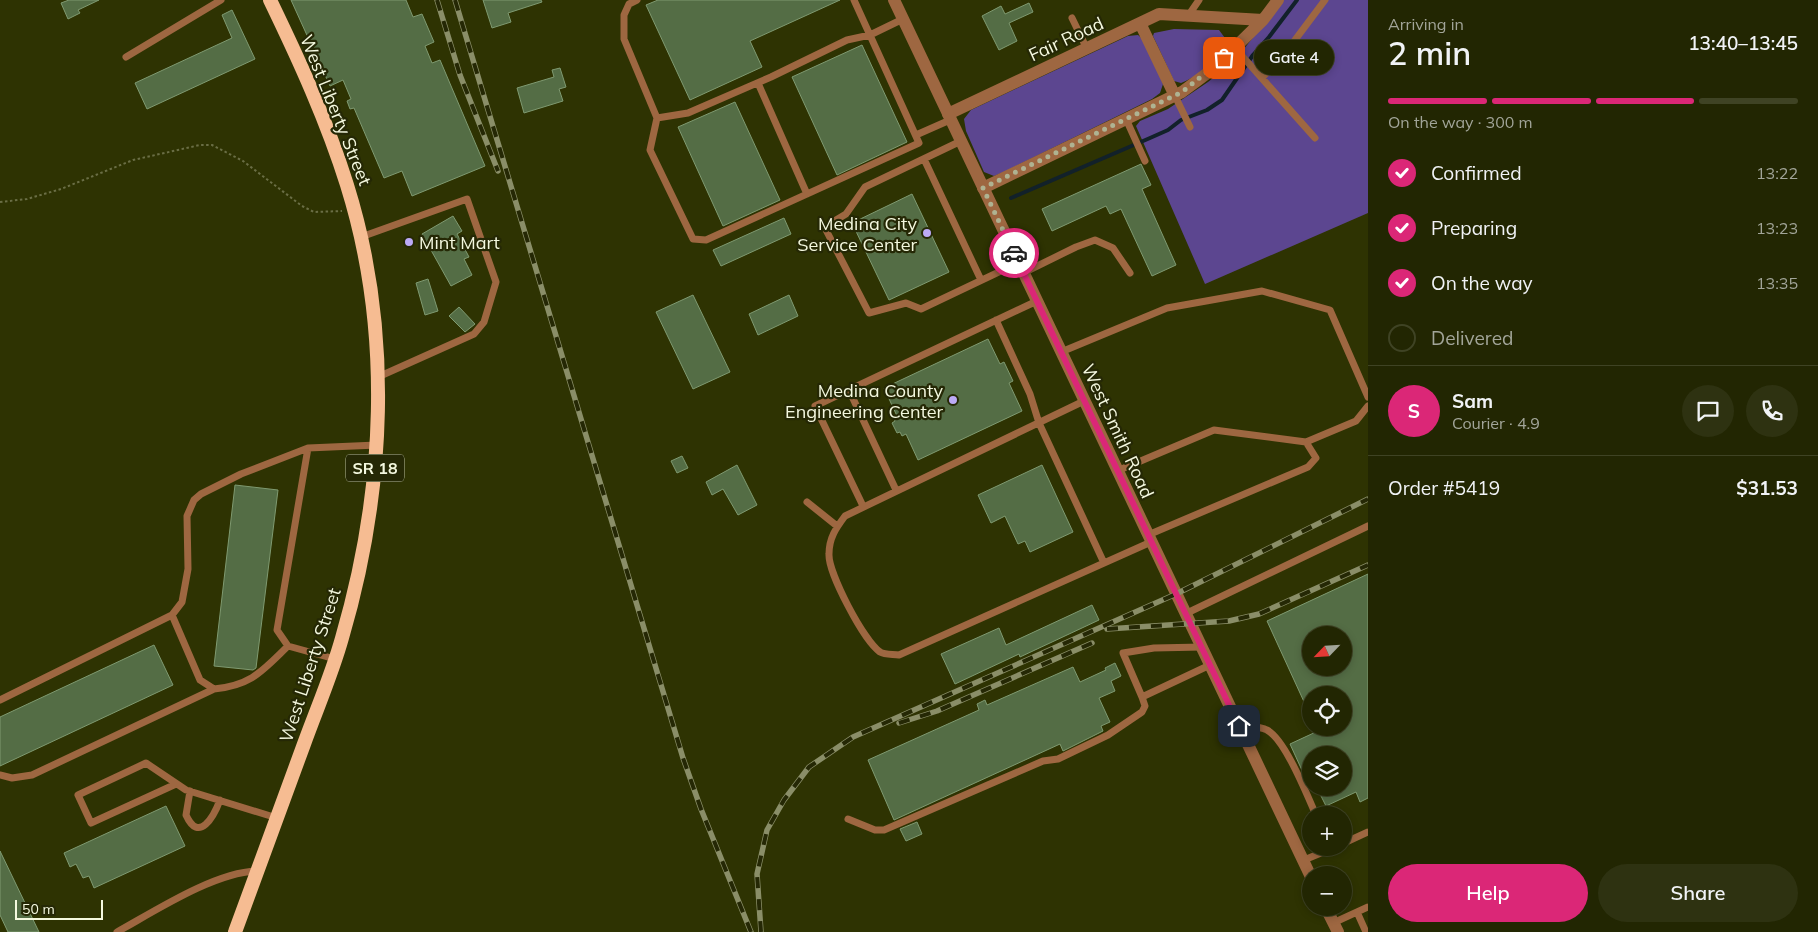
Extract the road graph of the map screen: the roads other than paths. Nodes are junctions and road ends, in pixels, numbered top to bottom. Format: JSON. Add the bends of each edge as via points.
{"nodes":[{"id":1,"x":221,"y":0,"type":"edge"},
{"id":2,"x":270,"y":0,"type":"edge"},
{"id":3,"x":638,"y":0,"type":"edge"},
{"id":4,"x":854,"y":0,"type":"edge"},
{"id":5,"x":894,"y":0,"type":"edge"},
{"id":6,"x":1199,"y":0,"type":"edge"},
{"id":7,"x":1278,"y":0,"type":"edge"},
{"id":8,"x":1325,"y":0,"type":"edge"},
{"id":9,"x":628,"y":2,"type":"edge"},
{"id":10,"x":1188,"y":16,"type":"junction"},
{"id":11,"x":1072,"y":18,"type":"dead end"},
{"id":12,"x":903,"y":19,"type":"junction"},
{"id":13,"x":1263,"y":20,"type":"junction"},
{"id":14,"x":1140,"y":23,"type":"junction"},
{"id":15,"x":870,"y":35,"type":"junction"},
{"id":16,"x":1235,"y":48,"type":"junction"},
{"id":17,"x":1087,"y":50,"type":"junction"},
{"id":18,"x":126,"y":57,"type":"dead end"},
{"id":19,"x":1262,"y":78,"type":"junction"},
{"id":20,"x":758,"y":83,"type":"junction"},
{"id":21,"x":1175,"y":96,"type":"junction"},
{"id":22,"x":949,"y":117,"type":"junction"},
{"id":23,"x":657,"y":118,"type":"junction"},
{"id":24,"x":1126,"y":119,"type":"junction"},
{"id":25,"x":1190,"y":127,"type":"dead end"},
{"id":26,"x":916,"y":135,"type":"junction"},
{"id":27,"x":1315,"y":138,"type":"dead end"},
{"id":28,"x":961,"y":141,"type":"junction"},
{"id":29,"x":924,"y":159,"type":"junction"},
{"id":30,"x":1145,"y":161,"type":"dead end"},
{"id":31,"x":983,"y":188,"type":"junction"},
{"id":32,"x":807,"y":194,"type":"junction"},
{"id":33,"x":361,"y":237,"type":"junction"},
{"id":34,"x":1021,"y":268,"type":"junction"},
{"id":35,"x":1130,"y":273,"type":"dead end"},
{"id":36,"x":981,"y":280,"type":"junction"},
{"id":37,"x":1037,"y":301,"type":"junction"},
{"id":38,"x":996,"y":320,"type":"junction"},
{"id":39,"x":1061,"y":352,"type":"junction"},
{"id":40,"x":378,"y":377,"type":"junction"},
{"id":41,"x":849,"y":390,"type":"junction"},
{"id":42,"x":1368,"y":396,"type":"edge"},
{"id":43,"x":1084,"y":401,"type":"junction"},
{"id":44,"x":1368,"y":406,"type":"edge"},
{"id":45,"x":1039,"y":423,"type":"junction"},
{"id":46,"x":1306,"y":442,"type":"junction"},
{"id":47,"x":376,"y":445,"type":"junction"},
{"id":48,"x":308,"y":448,"type":"junction"},
{"id":49,"x":1117,"y":471,"type":"junction"},
{"id":50,"x":896,"y":490,"type":"junction"},
{"id":51,"x":807,"y":502,"type":"dead end"},
{"id":52,"x":863,"y":506,"type":"junction"},
{"id":53,"x":838,"y":526,"type":"junction"},
{"id":54,"x":1368,"y":526,"type":"edge"},
{"id":55,"x":1150,"y":539,"type":"junction"},
{"id":56,"x":1104,"y":563,"type":"junction"},
{"id":57,"x":1185,"y":614,"type":"junction"},
{"id":58,"x":172,"y":615,"type":"junction"},
{"id":59,"x":288,"y":646,"type":"junction"},
{"id":60,"x":1202,"y":647,"type":"junction"},
{"id":61,"x":336,"y":659,"type":"junction"},
{"id":62,"x":1210,"y":665,"type":"junction"},
{"id":63,"x":214,"y":689,"type":"junction"},
{"id":64,"x":1142,"y":697,"type":"junction"},
{"id":65,"x":0,"y":700,"type":"edge"},
{"id":66,"x":1239,"y":726,"type":"junction"},
{"id":67,"x":0,"y":775,"type":"edge"},
{"id":68,"x":176,"y":784,"type":"junction"},
{"id":69,"x":190,"y":791,"type":"junction"},
{"id":70,"x":220,"y":800,"type":"junction"},
{"id":71,"x":1312,"y":806,"type":"edge"},
{"id":72,"x":277,"y":818,"type":"junction"},
{"id":73,"x":848,"y":819,"type":"dead end"},
{"id":74,"x":1368,"y":832,"type":"edge"},
{"id":75,"x":1352,"y":839,"type":"edge"},
{"id":76,"x":1314,"y":856,"type":"edge"},
{"id":77,"x":1304,"y":860,"type":"junction"},
{"id":78,"x":1306,"y":866,"type":"edge"},
{"id":79,"x":258,"y":871,"type":"junction"},
{"id":80,"x":1368,"y":907,"type":"edge"},
{"id":81,"x":1357,"y":912,"type":"junction"},
{"id":82,"x":1335,"y":927,"type":"edge"},
{"id":83,"x":117,"y":932,"type":"edge"},
{"id":84,"x":235,"y":932,"type":"edge"},
{"id":85,"x":1366,"y":932,"type":"edge"}],
"edges":[{"from":1,"to":18,"type":"lane"},
{"from":2,"to":33,"type":"highway","name":"West Liberty Street","number":"SR 18","via":[[320,108],[336,150]]},
{"from":3,"to":9,"type":"lane"},
{"from":4,"to":15,"type":"lane"},
{"from":5,"to":12,"type":"street","name":"West Smith Road"},
{"from":6,"to":10,"type":"lane"},
{"from":7,"to":13,"type":"street"},
{"from":8,"to":19,"type":"lane"},
{"from":9,"to":23,"type":"lane","via":[[624,14],[624,39]]},
{"from":10,"to":13,"type":"street","name":"Fair Road"},
{"from":10,"to":14,"type":"street","name":"Fair Road","via":[[1159,14]]},
{"from":11,"to":17,"type":"lane"},
{"from":12,"to":15,"type":"lane"},
{"from":12,"to":22,"type":"street","name":"West Smith Road"},
{"from":13,"to":16,"type":"street"},
{"from":14,"to":17,"type":"street","name":"Fair Road"},
{"from":14,"to":21,"type":"street"},
{"from":15,"to":20,"type":"lane","via":[[847,40]]},
{"from":15,"to":26,"type":"lane"},
{"from":16,"to":19,"type":"lane"},
{"from":16,"to":21,"type":"street","via":[[1213,69]]},
{"from":17,"to":22,"type":"street","name":"Fair Road"},
{"from":19,"to":27,"type":"lane"},
{"from":20,"to":23,"type":"lane","via":[[688,113]]},
{"from":20,"to":32,"type":"lane"},
{"from":21,"to":24,"type":"street"},
{"from":21,"to":25,"type":"lane"},
{"from":22,"to":26,"type":"lane"},
{"from":22,"to":28,"type":"street","name":"West Smith Road"},
{"from":23,"to":32,"type":"lane","via":[[650,150],[693,239],[706,240]]},
{"from":24,"to":30,"type":"lane"},
{"from":24,"to":31,"type":"street"},
{"from":26,"to":32,"type":"lane","via":[[919,142]]},
{"from":28,"to":29,"type":"lane"},
{"from":28,"to":31,"type":"street","name":"West Smith Road"},
{"from":29,"to":36,"type":"lane"},
{"from":29,"to":36,"type":"lane","via":[[865,187],[846,214],[826,230],[869,313],[906,303],[921,309]]},
{"from":31,"to":34,"type":"street","name":"West Smith Road"},
{"from":33,"to":40,"type":"highway","name":"West Liberty Street","number":"SR 18","via":[[375,323]]},
{"from":33,"to":40,"type":"lane","via":[[467,199],[496,282],[484,322],[474,334]]},
{"from":34,"to":35,"type":"lane","via":[[1095,240],[1113,248]]},
{"from":34,"to":36,"type":"lane"},
{"from":34,"to":37,"type":"street","name":"West Smith Road"},
{"from":37,"to":38,"type":"lane"},
{"from":37,"to":39,"type":"street","name":"West Smith Road"},
{"from":38,"to":41,"type":"lane"},
{"from":38,"to":45,"type":"lane","via":[[1030,394]]},
{"from":39,"to":42,"type":"lane","via":[[1167,308],[1262,291],[1330,310]]},
{"from":39,"to":43,"type":"street","name":"West Smith Road"},
{"from":40,"to":47,"type":"highway","name":"West Liberty Street","number":"SR 18"},
{"from":41,"to":50,"type":"lane"},
{"from":41,"to":52,"type":"lane","via":[[815,406]]},
{"from":43,"to":45,"type":"lane"},
{"from":43,"to":49,"type":"street","name":"West Smith Road"},
{"from":44,"to":46,"type":"lane","via":[[1356,421]]},
{"from":45,"to":50,"type":"lane"},
{"from":45,"to":56,"type":"lane"},
{"from":46,"to":49,"type":"lane","via":[[1214,430]]},
{"from":46,"to":55,"type":"lane","via":[[1316,458],[1308,467]]},
{"from":47,"to":48,"type":"lane"},
{"from":47,"to":61,"type":"highway","name":"West Liberty Street","number":"SR 18","via":[[364,550]]},
{"from":48,"to":58,"type":"lane","via":[[241,474],[194,500],[187,516],[188,569],[182,602]]},
{"from":48,"to":59,"type":"lane","via":[[277,630]]},
{"from":49,"to":55,"type":"street","name":"West Smith Road"},
{"from":50,"to":52,"type":"lane"},
{"from":51,"to":53,"type":"lane"},
{"from":52,"to":53,"type":"lane","via":[[845,516]]},
{"from":53,"to":56,"type":"lane","via":[[831,535],[828,555],[832,574],[869,643],[882,654],[899,655],[915,649]]},
{"from":54,"to":57,"type":"lane"},
{"from":55,"to":56,"type":"lane"},
{"from":55,"to":57,"type":"street","name":"West Smith Road"},
{"from":57,"to":60,"type":"street","name":"West Smith Road"},
{"from":58,"to":63,"type":"lane","via":[[200,680]]},
{"from":58,"to":65,"type":"lane"},
{"from":59,"to":61,"type":"lane"},
{"from":59,"to":63,"type":"lane","via":[[258,675],[236,686]]},
{"from":60,"to":62,"type":"street","name":"West Smith Road"},
{"from":60,"to":64,"type":"lane","via":[[1154,648],[1123,653]]},
{"from":61,"to":72,"type":"highway","name":"West Liberty Street","number":"SR 18"},
{"from":62,"to":64,"type":"lane"},
{"from":62,"to":66,"type":"street","name":"West Smith Road"},
{"from":63,"to":67,"type":"lane","via":[[32,775],[12,778]]},
{"from":64,"to":73,"type":"lane","via":[[1145,706],[1142,712],[1108,735],[1058,759],[1044,761],[884,830],[875,830]]},
{"from":66,"to":71,"type":"lane","via":[[1266,729],[1274,736],[1287,754]]},
{"from":66,"to":77,"type":"street","name":"West Smith Road"},
{"from":68,"to":68,"type":"lane","via":[[146,763],[78,795],[91,823]]},
{"from":68,"to":69,"type":"lane"},
{"from":69,"to":70,"type":"lane"},
{"from":69,"to":70,"type":"lane","via":[[186,815],[196,826],[210,822]]},
{"from":70,"to":72,"type":"lane"},
{"from":72,"to":79,"type":"highway","name":"West Liberty Street","number":"SR 18"},
{"from":74,"to":75,"type":"lane"},
{"from":76,"to":77,"type":"lane"},
{"from":77,"to":78,"type":"street","name":"West Smith Road"},
{"from":79,"to":83,"type":"lane","via":[[234,873]]},
{"from":79,"to":84,"type":"highway","name":"West Liberty Street","number":"SR 18"},
{"from":80,"to":81,"type":"lane"},
{"from":81,"to":82,"type":"lane"},
{"from":81,"to":85,"type":"lane"}]}
